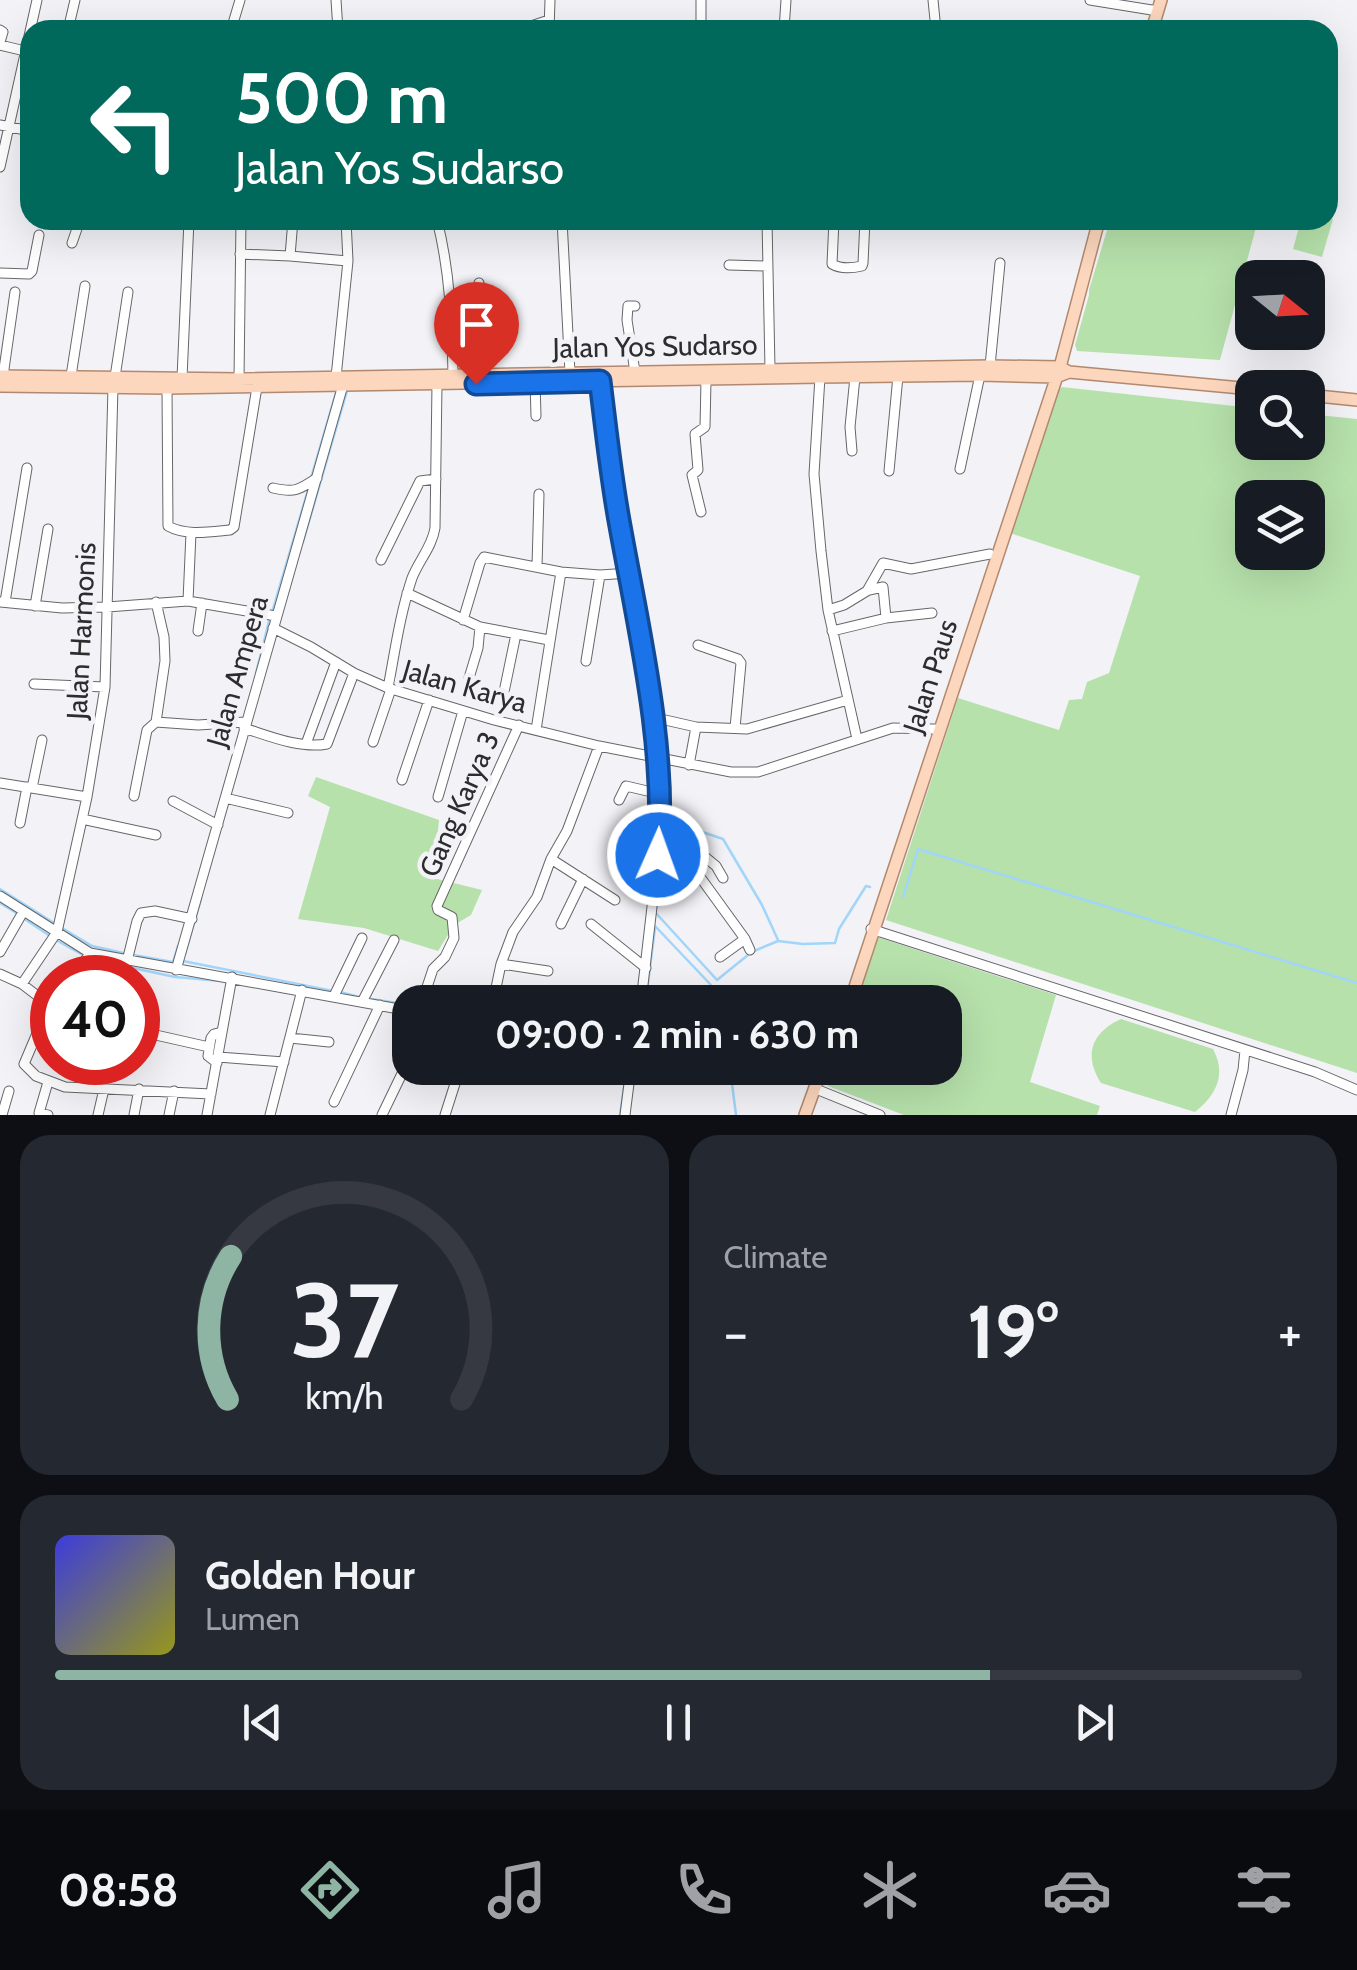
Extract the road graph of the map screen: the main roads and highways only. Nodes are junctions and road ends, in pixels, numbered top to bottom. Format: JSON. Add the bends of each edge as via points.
{"nodes":[{"id":1,"x":1096,"y":230,"type":"edge"},
{"id":2,"x":1057,"y":372,"type":"junction"},
{"id":3,"x":863,"y":374,"type":"junction"},
{"id":4,"x":1,"y":379,"type":"edge"},
{"id":5,"x":515,"y":379,"type":"junction"},
{"id":6,"x":340,"y":381,"type":"junction"},
{"id":7,"x":114,"y":382,"type":"junction"},
{"id":8,"x":161,"y":384,"type":"junction"},
{"id":9,"x":1235,"y":387,"type":"edge"},
{"id":10,"x":1325,"y":397,"type":"edge"},
{"id":11,"x":1357,"y":400,"type":"edge"},
{"id":12,"x":871,"y":929,"type":"junction"},
{"id":13,"x":853,"y":985,"type":"edge"},
{"id":14,"x":819,"y":1085,"type":"edge"},
{"id":15,"x":822,"y":1085,"type":"edge"},
{"id":16,"x":809,"y":1115,"type":"edge"}],
"edges":[{"from":1,"to":2,"type":"main road"},
{"from":2,"to":3,"type":"main road","name":"Jalan Yos Sudarso"},
{"from":2,"to":3,"type":"main road","name":"Jalan Yos Sudarso","via":[[990,366]]},
{"from":2,"to":9,"type":"main road","name":"Jalan Yos Sudarso"},
{"from":2,"to":12,"type":"main road","name":"Jalan Paus"},
{"from":2,"to":12,"type":"main road","name":"Jalan Paus","via":[[990,554]]},
{"from":3,"to":5,"type":"main road","name":"Jalan Yos Sudarso"},
{"from":3,"to":5,"type":"main road","name":"Jalan Yos Sudarso","via":[[770,369]]},
{"from":4,"to":7,"type":"main road","name":"Jalan Yos Sudarso"},
{"from":4,"to":7,"type":"main road","name":"Jalan Yos Sudarso"},
{"from":5,"to":6,"type":"main road","name":"Jalan Yos Sudarso"},
{"from":5,"to":6,"type":"main road","name":"Jalan Yos Sudarso"},
{"from":6,"to":8,"type":"main road","name":"Jalan Yos Sudarso"},
{"from":6,"to":8,"type":"main road","name":"Jalan Yos Sudarso","via":[[182,378]]},
{"from":7,"to":8,"type":"main road","name":"Jalan Yos Sudarso"},
{"from":10,"to":11,"type":"main road"},
{"from":12,"to":13,"type":"main road","name":"Jalan Paus"},
{"from":14,"to":16,"type":"main road"},
{"from":15,"to":16,"type":"main road"}]}
